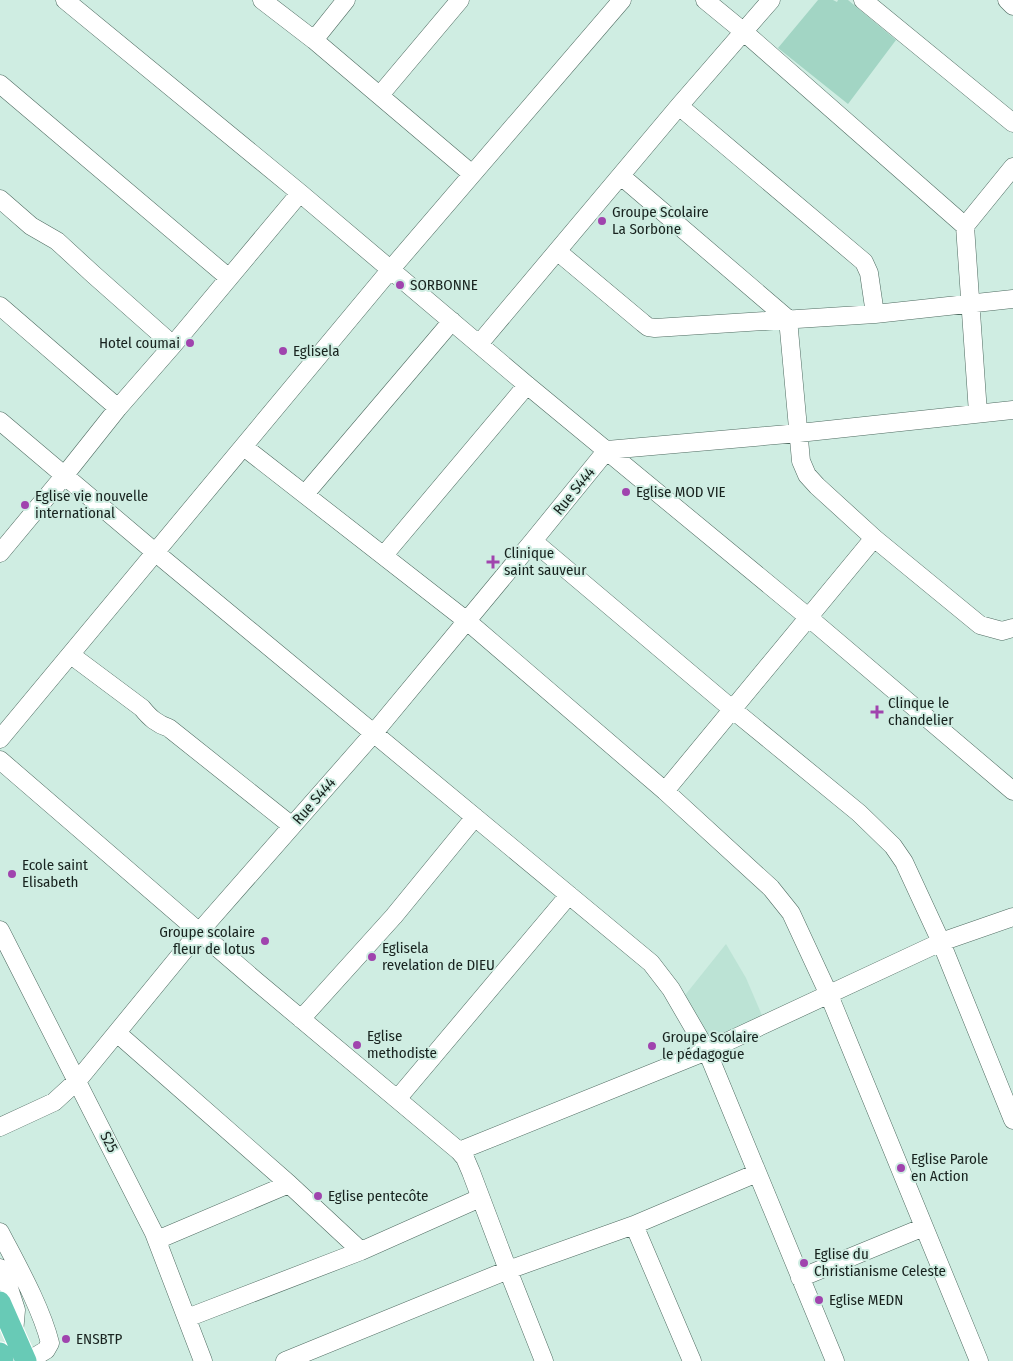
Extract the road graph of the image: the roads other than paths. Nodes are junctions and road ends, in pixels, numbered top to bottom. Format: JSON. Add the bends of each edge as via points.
{"nodes":[{"id":1,"x":262,"y":0,"type":"edge"},
{"id":2,"x":346,"y":0,"type":"edge"},
{"id":3,"x":460,"y":0,"type":"edge"},
{"id":4,"x":622,"y":0,"type":"edge"},
{"id":5,"x":705,"y":0,"type":"edge"},
{"id":6,"x":771,"y":0,"type":"edge"},
{"id":7,"x":863,"y":0,"type":"edge"},
{"id":8,"x":1007,"y":0,"type":"edge"},
{"id":9,"x":71,"y":2,"type":"edge"},
{"id":10,"x":1013,"y":6,"type":"edge"},
{"id":11,"x":744,"y":32,"type":"junction"},
{"id":12,"x":314,"y":40,"type":"junction"},
{"id":13,"x":0,"y":84,"type":"edge"},
{"id":14,"x":380,"y":95,"type":"junction"},
{"id":15,"x":680,"y":106,"type":"junction"},
{"id":16,"x":1013,"y":123,"type":"edge"},
{"id":17,"x":1013,"y":167,"type":"edge"},
{"id":18,"x":472,"y":174,"type":"junction"},
{"id":19,"x":622,"y":176,"type":"junction"},
{"id":20,"x":300,"y":193,"type":"junction"},
{"id":21,"x":0,"y":199,"type":"edge"},
{"id":22,"x":965,"y":226,"type":"junction"},
{"id":23,"x":557,"y":251,"type":"junction"},
{"id":24,"x":391,"y":269,"type":"junction"},
{"id":25,"x":228,"y":278,"type":"junction"},
{"id":26,"x":1013,"y":299,"type":"edge"},
{"id":27,"x":971,"y":304,"type":"junction"},
{"id":28,"x":0,"y":306,"type":"edge"},
{"id":29,"x":875,"y":314,"type":"junction"},
{"id":30,"x":788,"y":320,"type":"junction"},
{"id":31,"x":452,"y":321,"type":"junction"},
{"id":32,"x":480,"y":344,"type":"junction"},
{"id":33,"x":174,"y":345,"type":"junction"},
{"id":34,"x":527,"y":385,"type":"junction"},
{"id":35,"x":118,"y":408,"type":"junction"},
{"id":36,"x":1013,"y":410,"type":"edge"},
{"id":37,"x":978,"y":413,"type":"junction"},
{"id":38,"x":0,"y":421,"type":"edge"},
{"id":39,"x":799,"y":433,"type":"junction"},
{"id":40,"x":244,"y":447,"type":"junction"},
{"id":41,"x":607,"y":450,"type":"junction"},
{"id":42,"x":64,"y":476,"type":"junction"},
{"id":43,"x":306,"y":494,"type":"junction"},
{"id":44,"x":874,"y":538,"type":"junction"},
{"id":45,"x":534,"y":541,"type":"junction"},
{"id":46,"x":2,"y":547,"type":"edge"},
{"id":47,"x":156,"y":553,"type":"junction"},
{"id":48,"x":384,"y":555,"type":"junction"},
{"id":49,"x":808,"y":617,"type":"junction"},
{"id":50,"x":468,"y":620,"type":"junction"},
{"id":51,"x":1013,"y":628,"type":"edge"},
{"id":52,"x":71,"y":655,"type":"junction"},
{"id":53,"x":732,"y":709,"type":"junction"},
{"id":54,"x":373,"y":734,"type":"junction"},
{"id":55,"x":0,"y":739,"type":"edge"},
{"id":56,"x":0,"y":760,"type":"edge"},
{"id":57,"x":665,"y":791,"type":"junction"},
{"id":58,"x":1013,"y":791,"type":"edge"},
{"id":59,"x":475,"y":816,"type":"junction"},
{"id":60,"x":292,"y":826,"type":"junction"},
{"id":61,"x":569,"y":896,"type":"junction"},
{"id":62,"x":1013,"y":917,"type":"edge"},
{"id":63,"x":0,"y":930,"type":"edge"},
{"id":64,"x":200,"y":931,"type":"junction"},
{"id":65,"x":941,"y":942,"type":"junction"},
{"id":66,"x":829,"y":995,"type":"junction"},
{"id":67,"x":301,"y":1019,"type":"junction"},
{"id":68,"x":117,"y":1033,"type":"junction"},
{"id":69,"x":707,"y":1051,"type":"junction"},
{"id":70,"x":78,"y":1080,"type":"junction"},
{"id":71,"x":398,"y":1098,"type":"junction"},
{"id":72,"x":1013,"y":1120,"type":"edge"},
{"id":73,"x":0,"y":1127,"type":"edge"},
{"id":74,"x":459,"y":1151,"type":"junction"},
{"id":75,"x":757,"y":1173,"type":"junction"},
{"id":76,"x":289,"y":1184,"type":"junction"},
{"id":77,"x":480,"y":1198,"type":"junction"},
{"id":78,"x":634,"y":1225,"type":"junction"},
{"id":79,"x":924,"y":1227,"type":"junction"},
{"id":80,"x":0,"y":1232,"type":"edge"},
{"id":81,"x":157,"y":1240,"type":"junction"},
{"id":82,"x":361,"y":1251,"type":"junction"},
{"id":83,"x":508,"y":1270,"type":"junction"},
{"id":84,"x":10,"y":1275,"type":"edge"},
{"id":85,"x":800,"y":1278,"type":"junction"},
{"id":86,"x":0,"y":1302,"type":"edge"},
{"id":87,"x":187,"y":1318,"type":"junction"},
{"id":88,"x":14,"y":1333,"type":"junction"},
{"id":89,"x":0,"y":1353,"type":"edge"},
{"id":90,"x":3,"y":1361,"type":"edge"},
{"id":91,"x":27,"y":1361,"type":"edge"},
{"id":92,"x":203,"y":1361,"type":"edge"},
{"id":93,"x":285,"y":1361,"type":"edge"},
{"id":94,"x":544,"y":1361,"type":"edge"},
{"id":95,"x":692,"y":1361,"type":"edge"},
{"id":96,"x":835,"y":1361,"type":"edge"},
{"id":97,"x":979,"y":1361,"type":"edge"}],
"edges":[{"from":1,"to":12,"type":"street"},
{"from":2,"to":12,"type":"street"},
{"from":3,"to":14,"type":"street"},
{"from":4,"to":18,"type":"street"},
{"from":5,"to":11,"type":"street"},
{"from":6,"to":11,"type":"street"},
{"from":7,"to":16,"type":"street"},
{"from":8,"to":10,"type":"street"},
{"from":9,"to":20,"type":"street"},
{"from":11,"to":15,"type":"street"},
{"from":11,"to":22,"type":"street"},
{"from":12,"to":14,"type":"street"},
{"from":13,"to":25,"type":"street"},
{"from":14,"to":18,"type":"street"},
{"from":15,"to":19,"type":"street"},
{"from":15,"to":29,"type":"street","via":[[864,262],[870,273]]},
{"from":17,"to":22,"type":"street"},
{"from":18,"to":24,"type":"street"},
{"from":19,"to":23,"type":"street"},
{"from":19,"to":30,"type":"street"},
{"from":20,"to":24,"type":"street"},
{"from":20,"to":25,"type":"street"},
{"from":21,"to":33,"type":"street","via":[[31,226],[57,241]]},
{"from":22,"to":27,"type":"street"},
{"from":23,"to":30,"type":"street","via":[[648,327]]},
{"from":23,"to":32,"type":"street"},
{"from":24,"to":31,"type":"street"},
{"from":24,"to":40,"type":"street"},
{"from":25,"to":33,"type":"street"},
{"from":26,"to":27,"type":"street"},
{"from":27,"to":29,"type":"street"},
{"from":27,"to":37,"type":"street"},
{"from":28,"to":35,"type":"street"},
{"from":29,"to":30,"type":"street"},
{"from":30,"to":39,"type":"street"},
{"from":31,"to":32,"type":"street"},
{"from":31,"to":43,"type":"street"},
{"from":32,"to":34,"type":"street"},
{"from":33,"to":35,"type":"street"},
{"from":34,"to":41,"type":"street"},
{"from":34,"to":48,"type":"street"},
{"from":35,"to":42,"type":"street"},
{"from":36,"to":37,"type":"street"},
{"from":37,"to":39,"type":"street"},
{"from":38,"to":42,"type":"street"},
{"from":39,"to":41,"type":"street"},
{"from":39,"to":44,"type":"street","via":[[801,461],[807,475]]},
{"from":40,"to":43,"type":"street"},
{"from":40,"to":47,"type":"street"},
{"from":41,"to":45,"type":"street","name":"Rue S444"},
{"from":41,"to":49,"type":"street"},
{"from":42,"to":46,"type":"street"},
{"from":42,"to":47,"type":"street"},
{"from":43,"to":48,"type":"street"},
{"from":44,"to":49,"type":"street"},
{"from":44,"to":51,"type":"street","via":[[980,625],[1002,631]]},
{"from":45,"to":50,"type":"street","name":"Rue S444"},
{"from":45,"to":53,"type":"street"},
{"from":47,"to":52,"type":"street"},
{"from":47,"to":54,"type":"street"},
{"from":48,"to":50,"type":"street"},
{"from":49,"to":53,"type":"street"},
{"from":49,"to":58,"type":"street"},
{"from":50,"to":54,"type":"street","name":"Rue S444"},
{"from":50,"to":57,"type":"street"},
{"from":52,"to":55,"type":"street"},
{"from":52,"to":60,"type":"street"},
{"from":53,"to":57,"type":"street"},
{"from":53,"to":65,"type":"street","via":[[860,813],[893,846],[904,862]]},
{"from":54,"to":59,"type":"street"},
{"from":54,"to":60,"type":"street","name":"Rue S444"},
{"from":56,"to":64,"type":"street"},
{"from":57,"to":66,"type":"street","via":[[770,888],[791,913]]},
{"from":59,"to":61,"type":"street"},
{"from":59,"to":67,"type":"street","via":[[394,916]]},
{"from":60,"to":64,"type":"street","name":"Rue S444"},
{"from":61,"to":69,"type":"street","via":[[651,964],[671,989]]},
{"from":61,"to":71,"type":"street"},
{"from":62,"to":65,"type":"street"},
{"from":63,"to":70,"type":"street","name":"S25"},
{"from":64,"to":67,"type":"street"},
{"from":64,"to":68,"type":"street","name":"Rue S444"},
{"from":65,"to":66,"type":"street"},
{"from":65,"to":72,"type":"street"},
{"from":66,"to":69,"type":"street"},
{"from":66,"to":79,"type":"street"},
{"from":67,"to":71,"type":"street"},
{"from":68,"to":70,"type":"street","name":"Rue S444"},
{"from":68,"to":76,"type":"street"},
{"from":69,"to":74,"type":"street"},
{"from":69,"to":75,"type":"street"},
{"from":70,"to":73,"type":"street","name":"Rue S444","via":[[54,1102]]},
{"from":70,"to":81,"type":"street","name":"S25"},
{"from":71,"to":74,"type":"street"},
{"from":74,"to":77,"type":"street","via":[[472,1172]]},
{"from":75,"to":78,"type":"street"},
{"from":75,"to":85,"type":"street"},
{"from":76,"to":81,"type":"street"},
{"from":76,"to":82,"type":"street"},
{"from":77,"to":82,"type":"street"},
{"from":77,"to":83,"type":"street"},
{"from":78,"to":83,"type":"street"},
{"from":78,"to":95,"type":"street"},
{"from":79,"to":85,"type":"street"},
{"from":79,"to":97,"type":"street"},
{"from":80,"to":84,"type":"street"},
{"from":81,"to":87,"type":"street","name":"S25"},
{"from":82,"to":87,"type":"street"},
{"from":83,"to":93,"type":"street"},
{"from":83,"to":94,"type":"street"},
{"from":84,"to":88,"type":"street","via":[[16,1310]]},
{"from":84,"to":91,"type":"street","via":[[48,1332],[50,1343],[46,1350]]},
{"from":85,"to":96,"type":"street"},
{"from":86,"to":88,"type":"main road"},
{"from":87,"to":92,"type":"street","name":"S25"},
{"from":88,"to":91,"type":"main road"},
{"from":89,"to":90,"type":"main road"}]}
